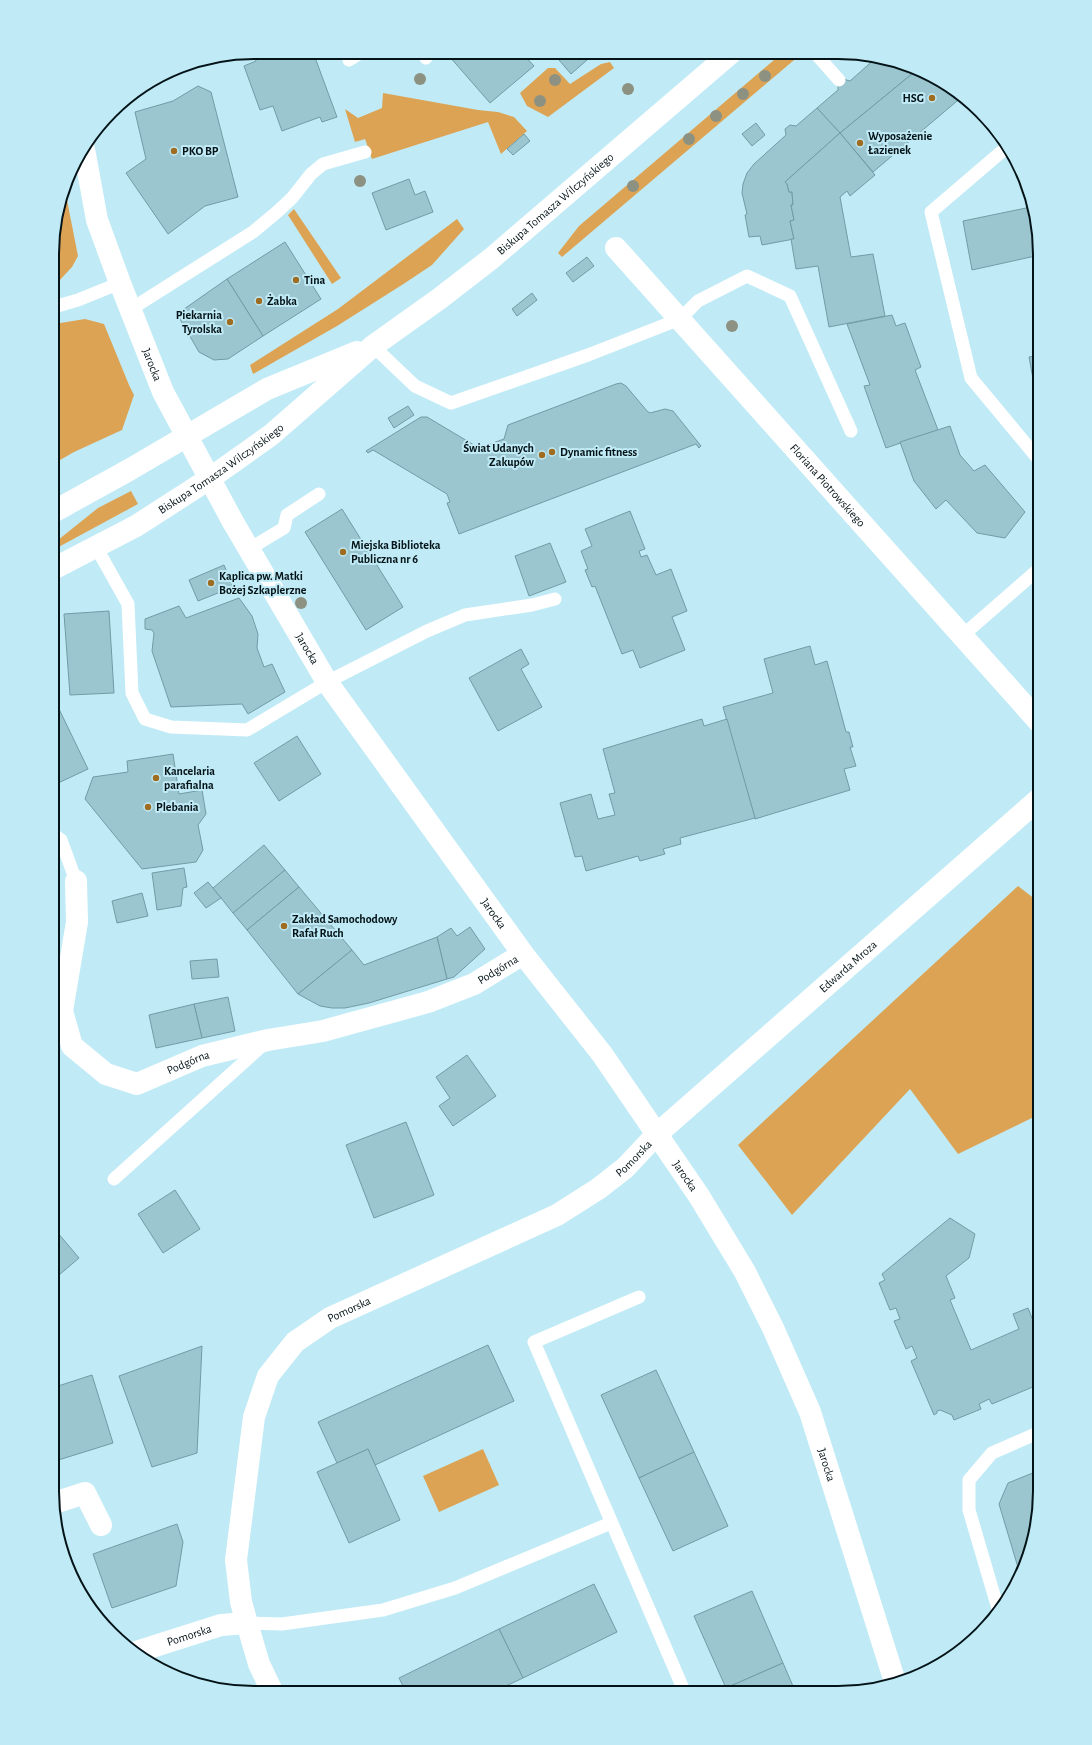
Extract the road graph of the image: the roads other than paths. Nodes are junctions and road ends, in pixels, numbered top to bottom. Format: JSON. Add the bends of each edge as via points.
{"nodes":[{"id":1,"x":723,"y":59,"type":"edge"},
{"id":2,"x":820,"y":59,"type":"edge"},
{"id":3,"x":839,"y":80,"type":"dead end"},
{"id":4,"x":1003,"y":150,"type":"edge"},
{"id":5,"x":365,"y":152,"type":"dead end"},
{"id":6,"x":85,"y":156,"type":"edge"},
{"id":7,"x":616,"y":248,"type":"dead end"},
{"id":8,"x":120,"y":283,"type":"junction"},
{"id":9,"x":59,"y":306,"type":"edge"},
{"id":10,"x":131,"y":309,"type":"junction"},
{"id":11,"x":680,"y":319,"type":"junction"},
{"id":12,"x":373,"y":346,"type":"junction"},
{"id":13,"x":851,"y":431,"type":"dead end"},
{"id":14,"x":186,"y":436,"type":"junction"},
{"id":15,"x":1033,"y":453,"type":"edge"},
{"id":16,"x":209,"y":479,"type":"junction"},
{"id":17,"x":319,"y":494,"type":"dead end"},
{"id":18,"x":59,"y":509,"type":"edge"},
{"id":19,"x":96,"y":547,"type":"junction"},
{"id":20,"x":248,"y":549,"type":"junction"},
{"id":21,"x":59,"y":566,"type":"edge"},
{"id":22,"x":1033,"y":574,"type":"edge"},
{"id":23,"x":555,"y":599,"type":"dead end"},
{"id":24,"x":962,"y":636,"type":"junction"},
{"id":25,"x":327,"y":682,"type":"junction"},
{"id":26,"x":1033,"y":715,"type":"edge"},
{"id":27,"x":1033,"y":804,"type":"edge"},
{"id":28,"x":59,"y":838,"type":"edge"},
{"id":29,"x":76,"y":881,"type":"joint"},
{"id":30,"x":523,"y":954,"type":"junction"},
{"id":31,"x":268,"y":1040,"type":"junction"},
{"id":32,"x":657,"y":1134,"type":"junction"},
{"id":33,"x":114,"y":1179,"type":"dead end"},
{"id":34,"x":639,"y":1297,"type":"dead end"},
{"id":35,"x":1033,"y":1435,"type":"edge"},
{"id":36,"x":59,"y":1501,"type":"edge"},
{"id":37,"x":611,"y":1522,"type":"junction"},
{"id":38,"x":101,"y":1525,"type":"dead end"},
{"id":39,"x":997,"y":1604,"type":"edge"},
{"id":40,"x":246,"y":1624,"type":"junction"},
{"id":41,"x":142,"y":1650,"type":"edge"},
{"id":42,"x":894,"y":1678,"type":"edge"},
{"id":43,"x":270,"y":1686,"type":"edge"},
{"id":44,"x":682,"y":1686,"type":"edge"}],
"edges":[{"from":1,"to":12,"type":"street","name":"Biskupa Tomasza Wilczyńskiego","via":[[492,258]]},
{"from":2,"to":3,"type":"lane"},
{"from":4,"to":15,"type":"lane","via":[[931,212],[971,378]]},
{"from":5,"to":10,"type":"lane","via":[[323,164],[311,174],[292,198],[253,232]]},
{"from":6,"to":8,"type":"street","name":"Jarocka","via":[[97,220]]},
{"from":7,"to":11,"type":"street","name":"Floriana Piotrowskiego"},
{"from":8,"to":9,"type":"lane"},
{"from":8,"to":10,"type":"street","name":"Jarocka"},
{"from":10,"to":14,"type":"street","name":"Jarocka","via":[[163,392]]},
{"from":11,"to":12,"type":"lane","via":[[588,355],[451,403],[415,386]]},
{"from":11,"to":13,"type":"lane","via":[[698,301],[747,276],[790,296]]},
{"from":11,"to":24,"type":"street","name":"Floriana Piotrowskiego"},
{"from":12,"to":14,"type":"street","name":"Biskupa Tomasza Wilczyńskiego","via":[[266,389]]},
{"from":12,"to":16,"type":"street","name":"Biskupa Tomasza Wilczyńskiego","via":[[271,435]]},
{"from":14,"to":16,"type":"street","name":"Jarocka"},
{"from":14,"to":18,"type":"street","name":"Biskupa Tomasza Wilczyńskiego"},
{"from":16,"to":19,"type":"street","name":"Biskupa Tomasza Wilczyńskiego","via":[[136,526]]},
{"from":16,"to":20,"type":"street","name":"Jarocka"},
{"from":17,"to":20,"type":"lane","via":[[287,515],[284,528]]},
{"from":19,"to":21,"type":"street","name":"Biskupa Tomasza Wilczyńskiego"},
{"from":19,"to":25,"type":"lane","via":[[128,604],[132,693],[145,720],[171,727],[247,730]]},
{"from":20,"to":25,"type":"street","name":"Jarocka"},
{"from":22,"to":24,"type":"lane"},
{"from":23,"to":25,"type":"lane","via":[[465,616],[427,631]]},
{"from":24,"to":26,"type":"street","name":"Floriana Piotrowskiego"},
{"from":25,"to":30,"type":"street","name":"Jarocka"},
{"from":27,"to":32,"type":"street","name":"Edwarda Mroza"},
{"from":28,"to":29,"type":"lane","name":"Podgórna"},
{"from":29,"to":31,"type":"street","name":"Podgórna","via":[[77,922],[62,1011],[72,1046],[106,1074],[138,1084],[202,1056]]},
{"from":30,"to":31,"type":"street","name":"Podgórna","via":[[474,984],[428,1002],[323,1031]]},
{"from":30,"to":32,"type":"street","name":"Jarocka","via":[[602,1054]]},
{"from":31,"to":33,"type":"lane"},
{"from":32,"to":40,"type":"street","name":"Pomorska","via":[[625,1168],[557,1215],[330,1318],[296,1342],[268,1376],[254,1417],[236,1560]]},
{"from":32,"to":42,"type":"street","name":"Jarocka","via":[[699,1196],[745,1272],[810,1412]]},
{"from":34,"to":37,"type":"lane","via":[[534,1342]]},
{"from":35,"to":39,"type":"lane","via":[[992,1453],[969,1480],[969,1510]]},
{"from":36,"to":38,"type":"street","via":[[85,1493]]},
{"from":37,"to":40,"type":"lane","via":[[455,1588],[383,1610],[282,1624]]},
{"from":37,"to":44,"type":"lane"},
{"from":40,"to":41,"type":"street","name":"Pomorska","via":[[221,1625]]},
{"from":40,"to":43,"type":"street","name":"Pomorska","via":[[259,1664]]}]}
